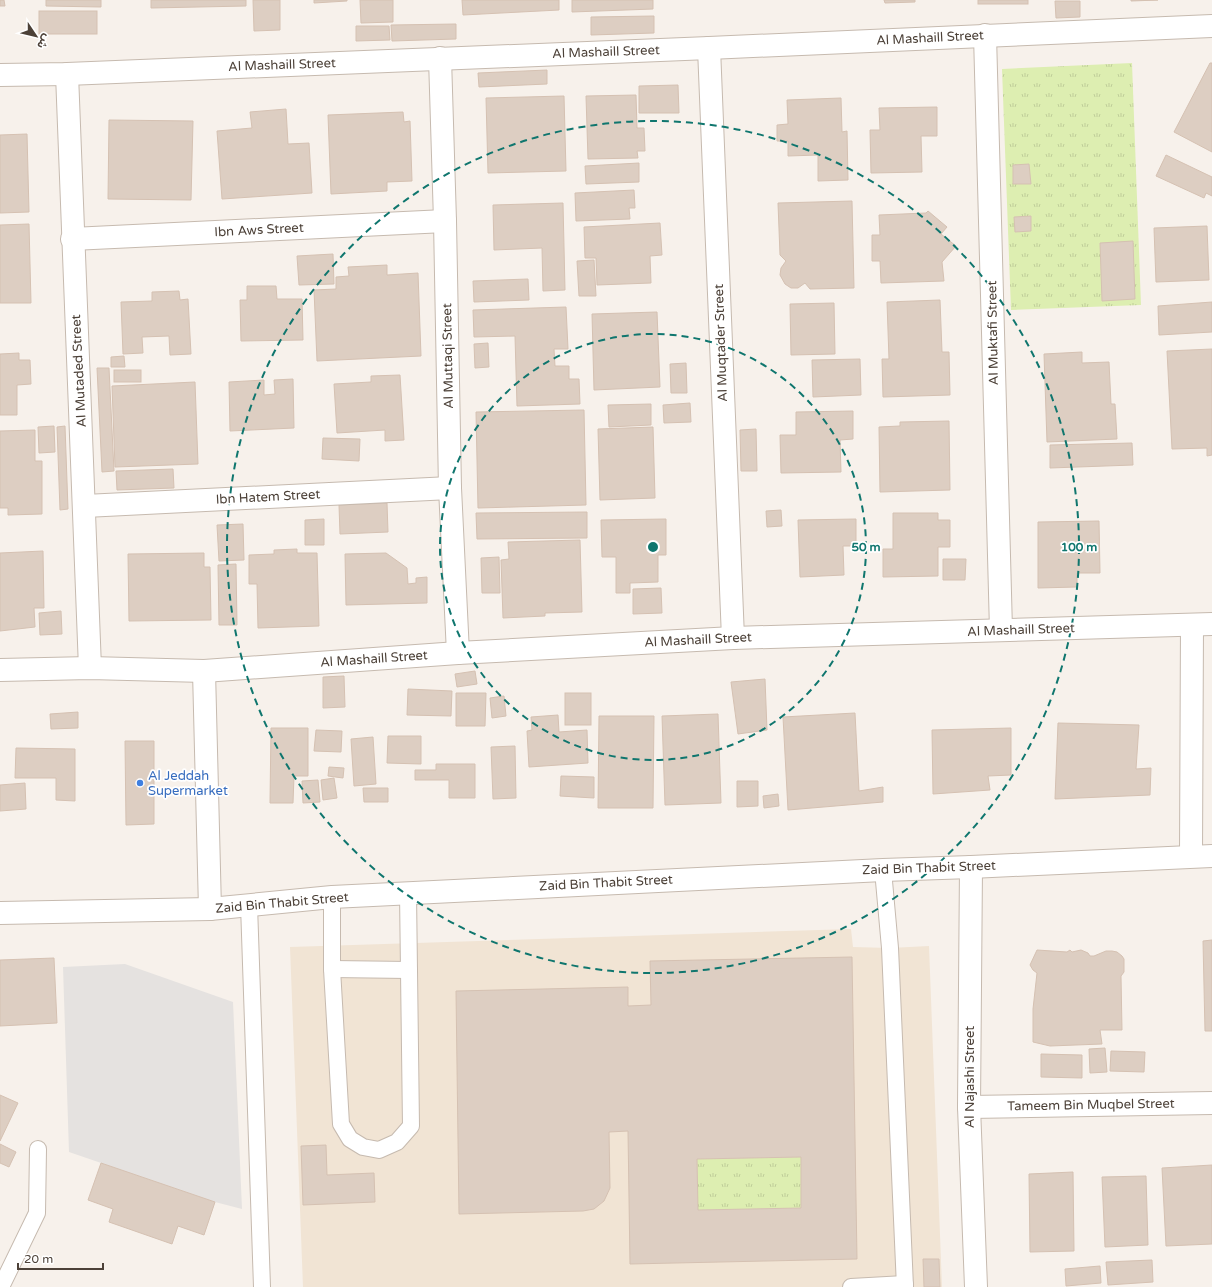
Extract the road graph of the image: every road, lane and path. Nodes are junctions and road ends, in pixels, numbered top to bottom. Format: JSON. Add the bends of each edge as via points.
{"nodes":[{"id":1,"x":1212,"y":26,"type":"edge"},
{"id":2,"x":985,"y":35,"type":"junction"},
{"id":3,"x":709,"y":48,"type":"junction"},
{"id":4,"x":440,"y":58,"type":"junction"},
{"id":5,"x":66,"y":74,"type":"junction"},
{"id":6,"x":0,"y":75,"type":"edge"},
{"id":7,"x":445,"y":221,"type":"junction"},
{"id":8,"x":72,"y":239,"type":"junction"},
{"id":9,"x":450,"y":488,"type":"junction"},
{"id":10,"x":85,"y":506,"type":"junction"},
{"id":11,"x":1202,"y":624,"type":"edge"},
{"id":12,"x":1001,"y":630,"type":"junction"},
{"id":13,"x":733,"y":638,"type":"junction"},
{"id":14,"x":458,"y":653,"type":"junction"},
{"id":15,"x":90,"y":668,"type":"junction"},
{"id":16,"x":0,"y":670,"type":"edge"},
{"id":17,"x":204,"y":671,"type":"junction"},
{"id":18,"x":1202,"y":856,"type":"edge"},
{"id":19,"x":971,"y":867,"type":"junction"},
{"id":20,"x":882,"y":870,"type":"junction"},
{"id":21,"x":408,"y":893,"type":"junction"},
{"id":22,"x":332,"y":897,"type":"junction"},
{"id":23,"x":249,"y":905,"type":"junction"},
{"id":24,"x":210,"y":909,"type":"junction"},
{"id":25,"x":0,"y":913,"type":"edge"},
{"id":26,"x":332,"y":969,"type":"junction"},
{"id":27,"x":409,"y":970,"type":"junction"},
{"id":28,"x":1212,"y":1103,"type":"edge"},
{"id":29,"x":969,"y":1107,"type":"junction"},
{"id":30,"x":38,"y":1149,"type":"dead end"},
{"id":31,"x":905,"y":1285,"type":"edge"},
{"id":32,"x":1,"y":1287,"type":"edge"},
{"id":33,"x":262,"y":1287,"type":"edge"},
{"id":34,"x":851,"y":1287,"type":"edge"},
{"id":35,"x":976,"y":1287,"type":"edge"}],
"edges":[{"from":1,"to":2,"type":"street","name":"Al Mashaill Street"},
{"from":2,"to":3,"type":"street","name":"Al Mashaill Street"},
{"from":2,"to":12,"type":"street","name":"Al Muktafi Street"},
{"from":3,"to":4,"type":"street","name":"Al Mashaill Street"},
{"from":3,"to":13,"type":"street","name":"Al Muqtader Street"},
{"from":4,"to":5,"type":"street","name":"Al Mashaill Street"},
{"from":4,"to":7,"type":"street","name":"Al Muttaqi Street"},
{"from":5,"to":6,"type":"street","name":"Al Mashaill Street"},
{"from":5,"to":8,"type":"street","name":"Al Mutaded Street"},
{"from":7,"to":8,"type":"street","name":"Ibn Aws Street"},
{"from":7,"to":9,"type":"street","name":"Al Muttaqi Street"},
{"from":8,"to":10,"type":"street","name":"Al Mutaded Street"},
{"from":9,"to":10,"type":"street","name":"Ibn Hatem Street"},
{"from":9,"to":14,"type":"street","name":"Al Muttaqi Street"},
{"from":10,"to":15,"type":"street","name":"Al Mutaded Street"},
{"from":11,"to":12,"type":"street","name":"Al Mashaill Street"},
{"from":11,"to":18,"type":"street","name":"Al Mashaill Street"},
{"from":12,"to":13,"type":"street","name":"Al Mashaill Street"},
{"from":13,"to":14,"type":"street","name":"Al Mashaill Street"},
{"from":14,"to":17,"type":"street","name":"Al Mashaill Street"},
{"from":15,"to":16,"type":"street","name":"Al Mashaill Street"},
{"from":15,"to":17,"type":"street","name":"Al Mashaill Street"},
{"from":17,"to":24,"type":"street"},
{"from":18,"to":19,"type":"street","name":"Zaid Bin Thabit Street"},
{"from":19,"to":20,"type":"street","name":"Zaid Bin Thabit Street"},
{"from":19,"to":29,"type":"street","name":"Al Najashi Street"},
{"from":20,"to":21,"type":"street","name":"Zaid Bin Thabit Street"},
{"from":20,"to":31,"type":"lane","via":[[890,948]]},
{"from":21,"to":22,"type":"street","name":"Zaid Bin Thabit Street"},
{"from":21,"to":27,"type":"lane"},
{"from":22,"to":23,"type":"street","name":"Zaid Bin Thabit Street"},
{"from":22,"to":26,"type":"lane"},
{"from":23,"to":24,"type":"street","name":"Zaid Bin Thabit Street"},
{"from":23,"to":33,"type":"lane"},
{"from":24,"to":25,"type":"street","name":"Zaid Bin Thabit Street"},
{"from":26,"to":27,"type":"lane"},
{"from":26,"to":27,"type":"lane","via":[[341,1124],[350,1139],[363,1147],[379,1150],[397,1142],[410,1126]]},
{"from":28,"to":29,"type":"street","name":"Tameem Bin Muqbel Street"},
{"from":29,"to":35,"type":"street","name":"Al Najashi Street"},
{"from":30,"to":32,"type":"lane","via":[[37,1213]]},
{"from":31,"to":34,"type":"lane"}]}
